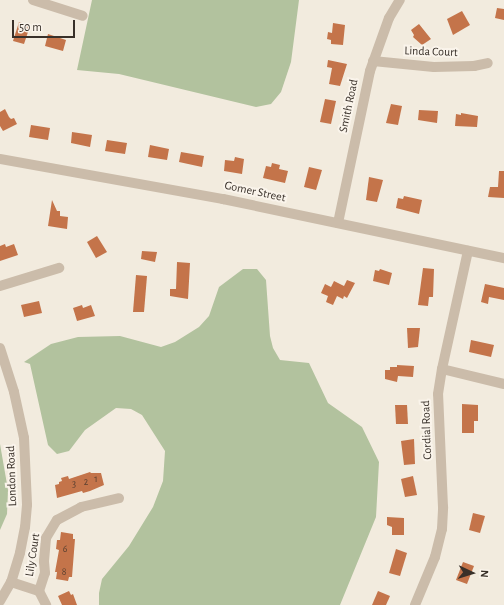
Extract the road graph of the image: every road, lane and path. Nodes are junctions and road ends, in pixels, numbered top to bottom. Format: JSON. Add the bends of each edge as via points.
{"nodes":[{"id":1,"x":33,"y":0,"type":"edge"},
{"id":2,"x":400,"y":0,"type":"edge"},
{"id":3,"x":83,"y":16,"type":"dead end"},
{"id":4,"x":373,"y":61,"type":"junction"},
{"id":5,"x":488,"y":63,"type":"dead end"},
{"id":6,"x":0,"y":158,"type":"edge"},
{"id":7,"x":338,"y":223,"type":"junction"},
{"id":8,"x":468,"y":251,"type":"junction"},
{"id":9,"x":504,"y":258,"type":"edge"},
{"id":10,"x":59,"y":268,"type":"dead end"},
{"id":11,"x":0,"y":286,"type":"edge"},
{"id":12,"x":0,"y":348,"type":"edge"},
{"id":13,"x":442,"y":369,"type":"junction"},
{"id":14,"x":504,"y":384,"type":"edge"},
{"id":15,"x":119,"y":498,"type":"dead end"},
{"id":16,"x":11,"y":582,"type":"junction"},
{"id":17,"x":39,"y":592,"type":"junction"},
{"id":18,"x":0,"y":601,"type":"edge"},
{"id":19,"x":46,"y":605,"type":"edge"},
{"id":20,"x":414,"y":605,"type":"edge"}],
"edges":[{"from":1,"to":3,"type":"street"},
{"from":2,"to":4,"type":"street","name":"Smith Road","via":[[389,18]]},
{"from":4,"to":5,"type":"street","name":"Linda Court","via":[[434,67]]},
{"from":4,"to":7,"type":"street","name":"Smith Road"},
{"from":6,"to":7,"type":"street","name":"Gomer Street"},
{"from":7,"to":8,"type":"street","name":"Gomer Street"},
{"from":8,"to":9,"type":"street","name":"Gomer Street"},
{"from":8,"to":13,"type":"street","name":"Cordial Road"},
{"from":10,"to":11,"type":"street"},
{"from":12,"to":16,"type":"street","name":"London Road","via":[[18,408],[24,438],[26,471],[26,527]]},
{"from":13,"to":14,"type":"street"},
{"from":13,"to":20,"type":"street","name":"Cordial Road","via":[[438,394],[442,529],[435,557]]},
{"from":15,"to":17,"type":"street","name":"Lily Court","via":[[81,507],[57,520],[46,538],[44,573]]},
{"from":16,"to":17,"type":"street"},
{"from":16,"to":18,"type":"street","name":"London Road"},
{"from":17,"to":19,"type":"street"}]}
